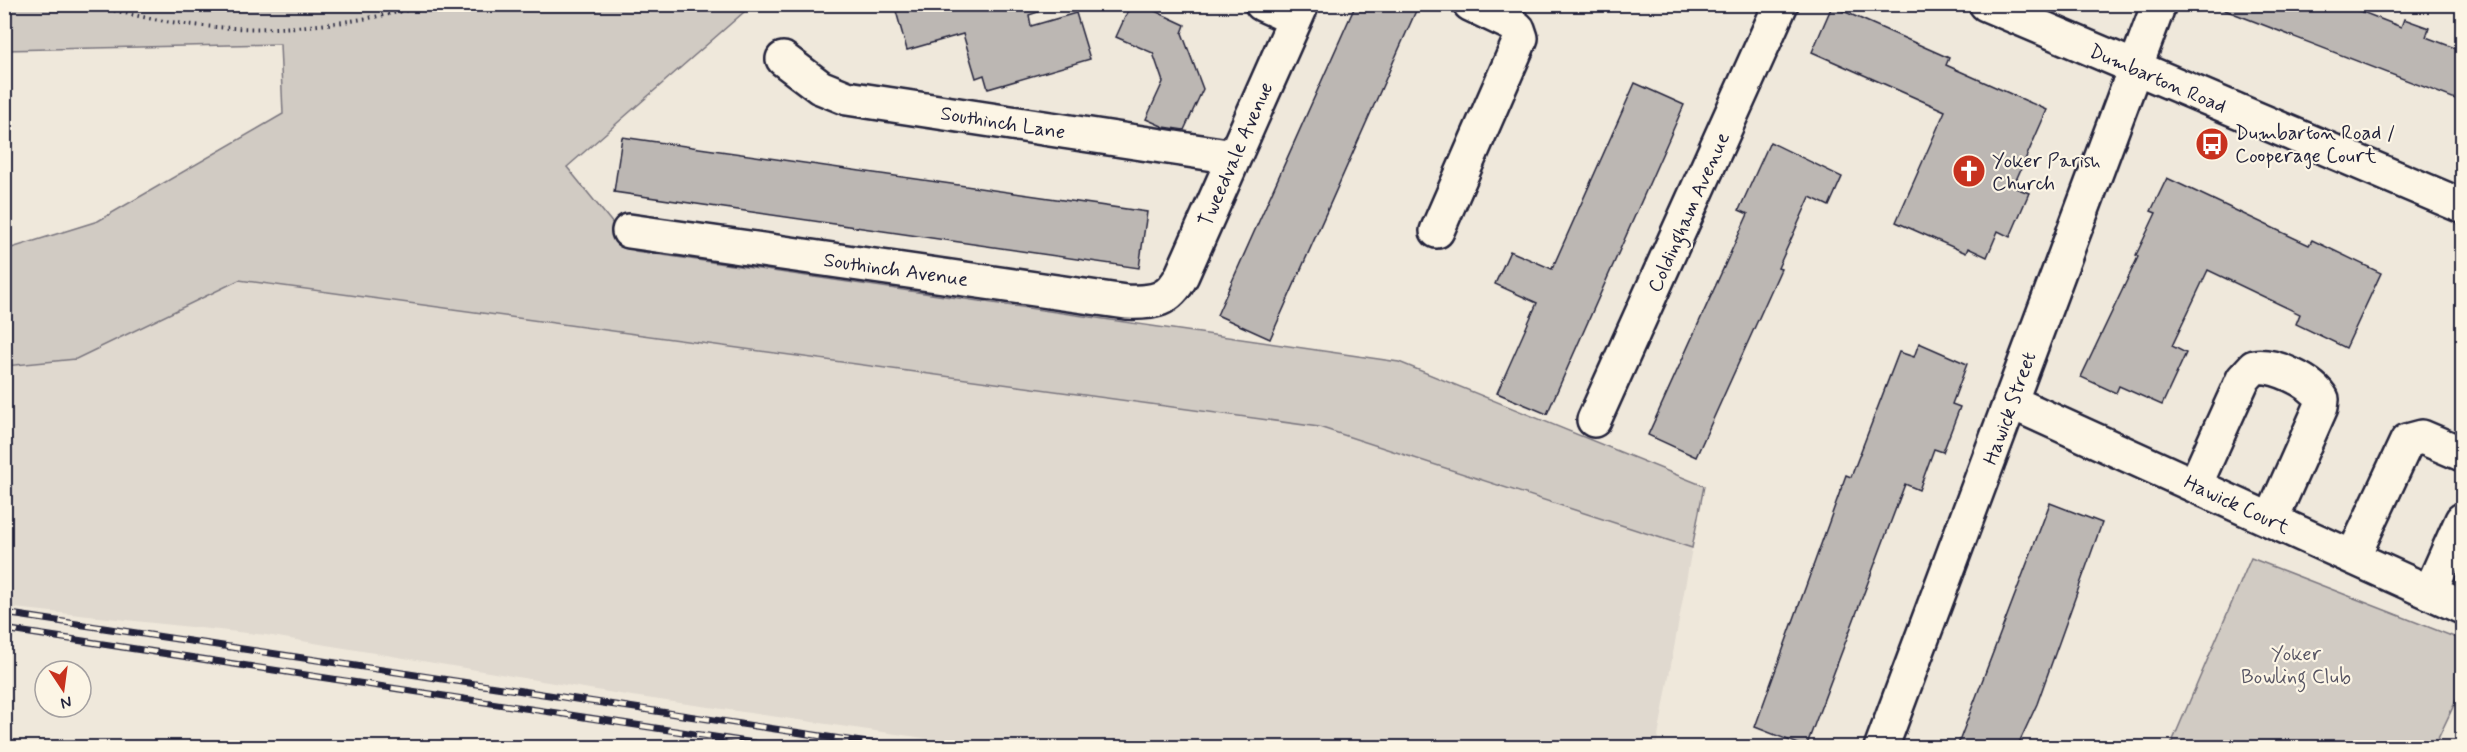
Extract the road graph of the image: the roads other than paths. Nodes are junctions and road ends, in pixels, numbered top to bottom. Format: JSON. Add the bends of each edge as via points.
{"nodes":[{"id":1,"x":1262,"y":4,"type":"edge"},
{"id":2,"x":1470,"y":4,"type":"edge"},
{"id":3,"x":1781,"y":4,"type":"edge"},
{"id":4,"x":1986,"y":4,"type":"edge"},
{"id":5,"x":2159,"y":4,"type":"edge"},
{"id":6,"x":1299,"y":12,"type":"edge"},
{"id":7,"x":783,"y":59,"type":"dead end"},
{"id":8,"x":2134,"y":68,"type":"junction"},
{"id":9,"x":1234,"y":157,"type":"junction"},
{"id":10,"x":2463,"y":206,"type":"edge"},
{"id":11,"x":629,"y":231,"type":"dead end"},
{"id":12,"x":1437,"y":231,"type":"dead end"},
{"id":13,"x":1163,"y":300,"type":"joint"},
{"id":14,"x":2011,"y":402,"type":"junction"},
{"id":15,"x":1594,"y":420,"type":"dead end"},
{"id":16,"x":2463,"y":454,"type":"edge"},
{"id":17,"x":2195,"y":485,"type":"junction"},
{"id":18,"x":2271,"y":520,"type":"junction"},
{"id":19,"x":2463,"y":520,"type":"edge"},
{"id":20,"x":2353,"y":557,"type":"junction"},
{"id":21,"x":2430,"y":592,"type":"junction"},
{"id":22,"x":2463,"y":607,"type":"edge"},
{"id":23,"x":1881,"y":747,"type":"edge"}],
"edges":[{"from":1,"to":6,"type":"street"},
{"from":2,"to":12,"type":"street","via":[[1512,24],[1521,38]]},
{"from":3,"to":15,"type":"street","name":"Coldingham Avenue"},
{"from":4,"to":8,"type":"street","name":"Dumbarton Road"},
{"from":5,"to":8,"type":"street","name":"Hawick Street"},
{"from":6,"to":9,"type":"street","name":"Tweedvale Avenue"},
{"from":7,"to":9,"type":"street","name":"Southinch Lane","via":[[820,87],[847,98]]},
{"from":8,"to":10,"type":"street","name":"Dumbarton Road"},
{"from":8,"to":14,"type":"street","name":"Hawick Street"},
{"from":9,"to":13,"type":"street","name":"Tweedvale Avenue","via":[[1182,275]]},
{"from":11,"to":13,"type":"street","name":"Southinch Avenue","via":[[1126,302]]},
{"from":14,"to":17,"type":"street","name":"Hawick Court"},
{"from":14,"to":23,"type":"street","name":"Hawick Street"},
{"from":16,"to":20,"type":"street","via":[[2422,437],[2407,441]]},
{"from":17,"to":18,"type":"street","name":"Hawick Court"},
{"from":17,"to":18,"type":"street","via":[[2243,379],[2254,367],[2270,367],[2310,386],[2322,399]]},
{"from":18,"to":20,"type":"street","name":"Hawick Court"},
{"from":19,"to":21,"type":"street"},
{"from":20,"to":21,"type":"street","name":"Hawick Court"},
{"from":21,"to":22,"type":"street","name":"Hawick Court"}]}
